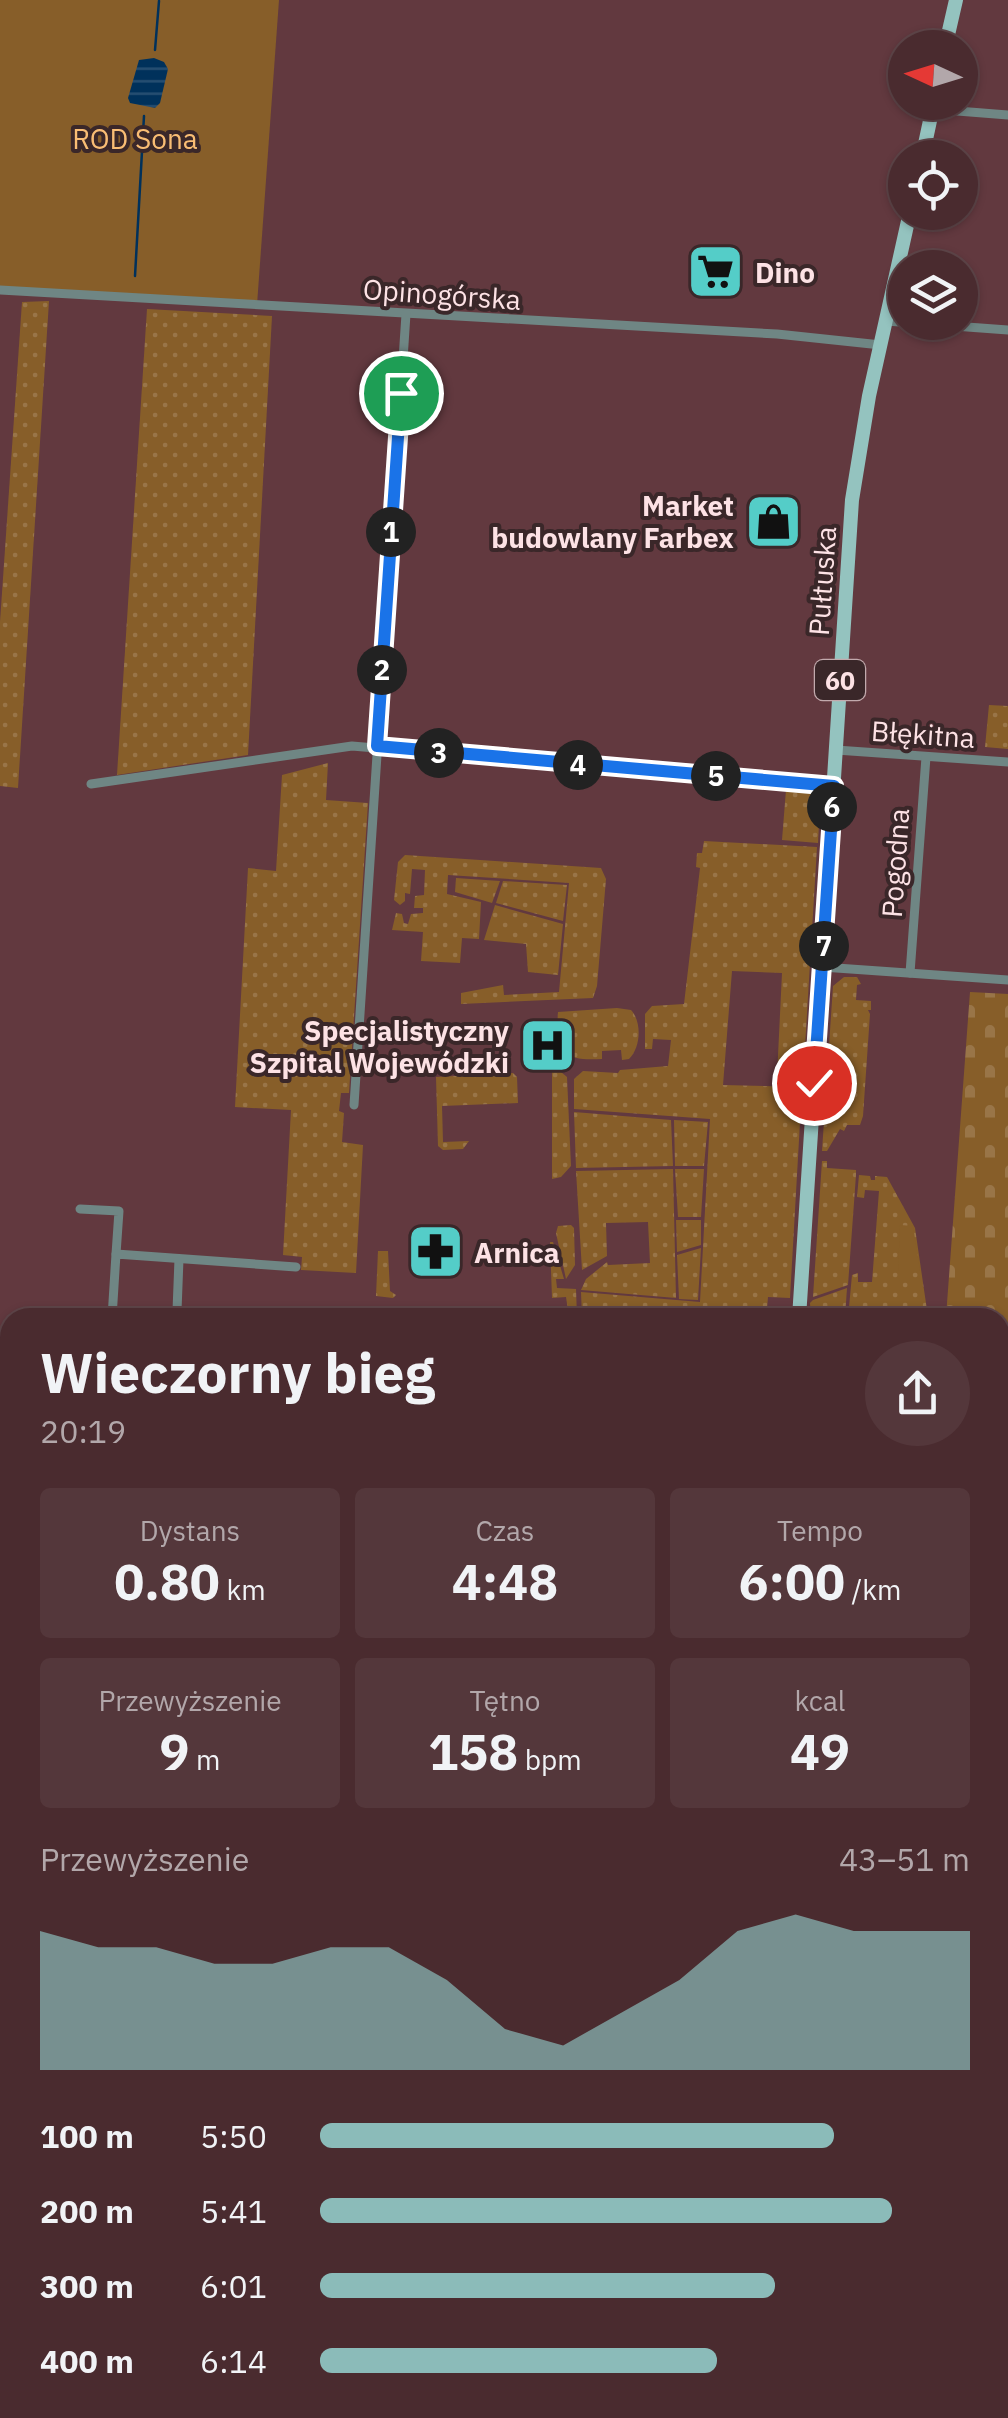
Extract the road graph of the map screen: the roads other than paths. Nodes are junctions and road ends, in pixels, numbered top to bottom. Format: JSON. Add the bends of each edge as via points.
{"nodes":[{"id":1,"x":956,"y":0,"type":"edge"},
{"id":2,"x":950,"y":30,"type":"edge"},
{"id":3,"x":978,"y":111,"type":"edge"},
{"id":4,"x":1008,"y":115,"type":"edge"},
{"id":5,"x":906,"y":230,"type":"edge"},
{"id":6,"x":0,"y":290,"type":"edge"},
{"id":7,"x":406,"y":314,"type":"junction"},
{"id":8,"x":886,"y":321,"type":"junction"},
{"id":9,"x":1008,"y":330,"type":"edge"},
{"id":10,"x":881,"y":345,"type":"junction"},
{"id":11,"x":377,"y":746,"type":"junction"},
{"id":12,"x":836,"y":750,"type":"junction"},
{"id":13,"x":926,"y":757,"type":"junction"},
{"id":14,"x":1008,"y":762,"type":"edge"},
{"id":15,"x":91,"y":784,"type":"dead end"},
{"id":16,"x":834,"y":786,"type":"junction"},
{"id":17,"x":822,"y":967,"type":"junction"},
{"id":18,"x":910,"y":973,"type":"junction"},
{"id":19,"x":1008,"y":980,"type":"edge"},
{"id":20,"x":354,"y":1105,"type":"dead end"},
{"id":21,"x":80,"y":1210,"type":"dead end"},
{"id":22,"x":116,"y":1254,"type":"junction"},
{"id":23,"x":179,"y":1260,"type":"junction"},
{"id":24,"x":296,"y":1267,"type":"dead end"},
{"id":25,"x":113,"y":1308,"type":"edge"},
{"id":26,"x":176,"y":1308,"type":"edge"},
{"id":27,"x":800,"y":1308,"type":"edge"}],
"edges":[{"from":1,"to":2,"type":"main road"},
{"from":3,"to":4,"type":"street"},
{"from":5,"to":8,"type":"main road","name":"Pułtuska","number":"60"},
{"from":6,"to":7,"type":"street","name":"Opinogórska"},
{"from":7,"to":10,"type":"street","name":"Opinogórska"},
{"from":7,"to":11,"type":"street"},
{"from":8,"to":9,"type":"street"},
{"from":8,"to":10,"type":"main road","name":"Pułtuska","number":"60"},
{"from":10,"to":12,"type":"main road","name":"Pułtuska","number":"60","via":[[854,482]]},
{"from":11,"to":15,"type":"street"},
{"from":11,"to":16,"type":"street"},
{"from":11,"to":20,"type":"street"},
{"from":12,"to":13,"type":"street","name":"Błękitna"},
{"from":12,"to":16,"type":"main road","name":"Pułtuska","number":"60"},
{"from":13,"to":14,"type":"street","name":"Błękitna"},
{"from":13,"to":18,"type":"street","name":"Pogodna"},
{"from":16,"to":17,"type":"main road","name":"Pułtuska","number":"60"},
{"from":17,"to":18,"type":"street"},
{"from":17,"to":27,"type":"main road","name":"Pułtuska","number":"60"},
{"from":18,"to":19,"type":"street"},
{"from":21,"to":22,"type":"street","via":[[118,1212]]},
{"from":22,"to":23,"type":"street"},
{"from":22,"to":25,"type":"street"},
{"from":23,"to":24,"type":"street"},
{"from":23,"to":26,"type":"street"}]}
